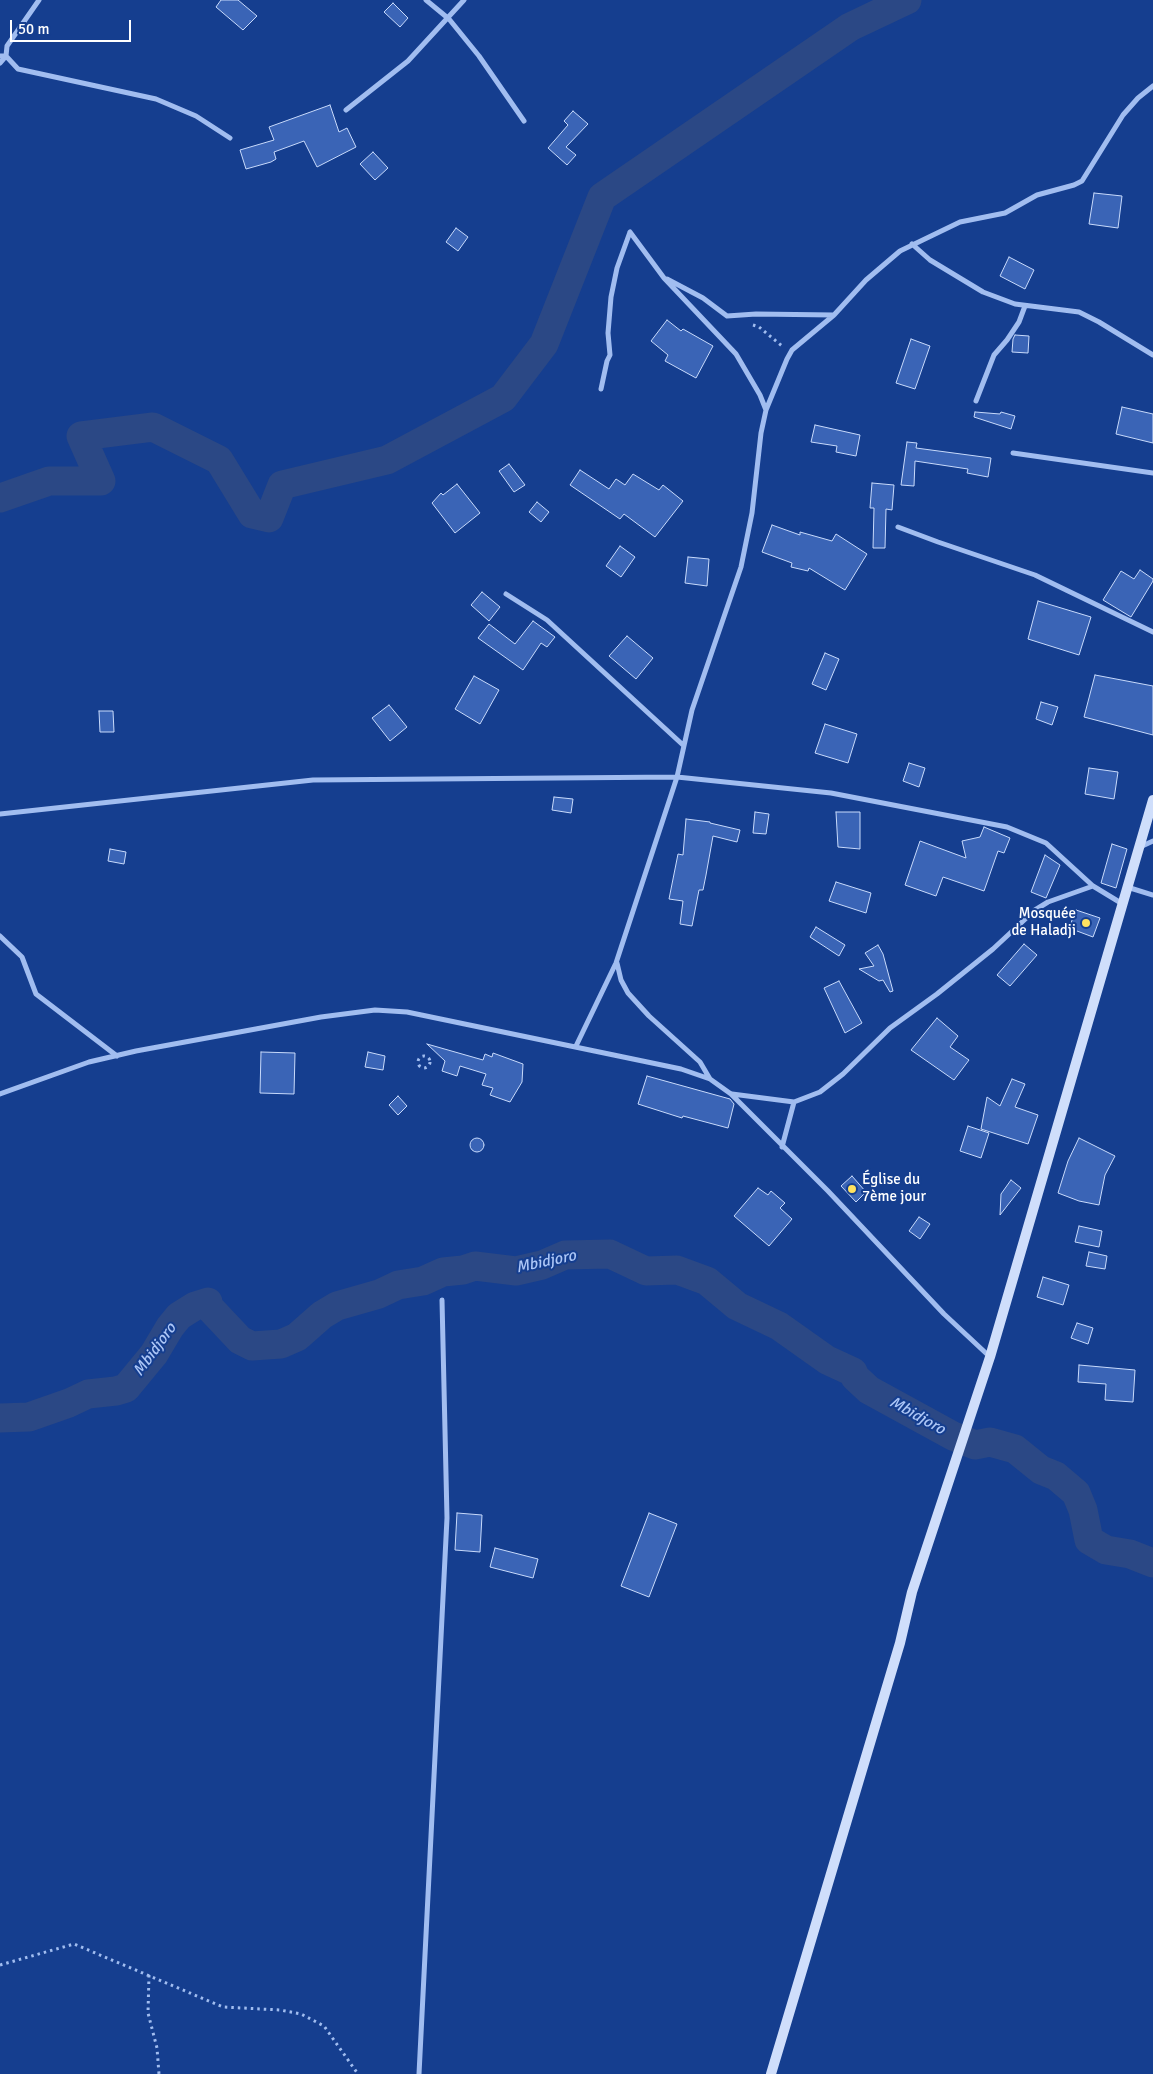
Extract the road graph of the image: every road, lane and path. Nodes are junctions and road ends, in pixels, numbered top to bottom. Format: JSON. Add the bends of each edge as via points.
{"nodes":[{"id":1,"x":39,"y":0,"type":"edge"},
{"id":2,"x":426,"y":0,"type":"edge"},
{"id":3,"x":464,"y":0,"type":"edge"},
{"id":4,"x":449,"y":19,"type":"junction"},
{"id":5,"x":3,"y":56,"type":"edge"},
{"id":6,"x":0,"y":63,"type":"edge"},
{"id":7,"x":1153,"y":86,"type":"edge"},
{"id":8,"x":346,"y":110,"type":"dead end"},
{"id":9,"x":524,"y":121,"type":"dead end"},
{"id":10,"x":230,"y":138,"type":"dead end"},
{"id":11,"x":912,"y":244,"type":"junction"},
{"id":12,"x":664,"y":278,"type":"junction"},
{"id":13,"x":1026,"y":306,"type":"junction"},
{"id":14,"x":834,"y":315,"type":"junction"},
{"id":15,"x":742,"y":316,"type":"junction"},
{"id":16,"x":792,"y":350,"type":"junction"},
{"id":17,"x":1153,"y":355,"type":"edge"},
{"id":18,"x":601,"y":389,"type":"dead end"},
{"id":19,"x":976,"y":401,"type":"dead end"},
{"id":20,"x":766,"y":410,"type":"junction"},
{"id":21,"x":1013,"y":453,"type":"dead end"},
{"id":22,"x":1153,"y":473,"type":"edge"},
{"id":23,"x":898,"y":527,"type":"dead end"},
{"id":24,"x":506,"y":594,"type":"dead end"},
{"id":25,"x":1153,"y":632,"type":"edge"},
{"id":26,"x":683,"y":745,"type":"junction"},
{"id":27,"x":677,"y":776,"type":"junction"},
{"id":28,"x":1153,"y":800,"type":"edge"},
{"id":29,"x":0,"y":814,"type":"edge"},
{"id":30,"x":1153,"y":841,"type":"edge"},
{"id":31,"x":1139,"y":848,"type":"junction"},
{"id":32,"x":1093,"y":886,"type":"junction"},
{"id":33,"x":1127,"y":887,"type":"junction"},
{"id":34,"x":1153,"y":895,"type":"edge"},
{"id":35,"x":1122,"y":903,"type":"junction"},
{"id":36,"x":0,"y":936,"type":"edge"},
{"id":37,"x":616,"y":962,"type":"junction"},
{"id":38,"x":576,"y":1046,"type":"junction"},
{"id":39,"x":117,"y":1056,"type":"junction"},
{"id":40,"x":710,"y":1079,"type":"junction"},
{"id":41,"x":0,"y":1094,"type":"edge"},
{"id":42,"x":731,"y":1094,"type":"junction"},
{"id":43,"x":794,"y":1102,"type":"junction"},
{"id":44,"x":782,"y":1147,"type":"junction"},
{"id":45,"x":442,"y":1300,"type":"dead end"},
{"id":46,"x":990,"y":1356,"type":"junction"},
{"id":47,"x":0,"y":1965,"type":"edge"},
{"id":48,"x":149,"y":1975,"type":"junction"},
{"id":49,"x":159,"y":2074,"type":"edge"},
{"id":50,"x":358,"y":2074,"type":"edge"},
{"id":51,"x":419,"y":2074,"type":"edge"},
{"id":52,"x":770,"y":2074,"type":"edge"}],
"edges":[{"from":1,"to":5,"type":"street"},
{"from":2,"to":4,"type":"street"},
{"from":3,"to":4,"type":"street"},
{"from":4,"to":8,"type":"street","via":[[408,61]]},
{"from":4,"to":9,"type":"street"},
{"from":5,"to":6,"type":"street"},
{"from":5,"to":10,"type":"street","via":[[18,69],[156,99],[196,116]]},
{"from":7,"to":11,"type":"street","via":[[1124,115],[1082,182],[1037,195],[1005,212],[960,222]]},
{"from":11,"to":13,"type":"street","via":[[930,260],[974,287]]},
{"from":11,"to":14,"type":"street","via":[[866,280]]},
{"from":12,"to":15,"type":"street","via":[[703,298],[727,316]]},
{"from":12,"to":18,"type":"street","via":[[630,232],[611,297],[610,355]]},
{"from":12,"to":20,"type":"street","via":[[736,354]]},
{"from":13,"to":17,"type":"street","via":[[1079,312]]},
{"from":13,"to":19,"type":"street","via":[[1019,322],[994,355]]},
{"from":14,"to":15,"type":"street"},
{"from":14,"to":16,"type":"street"},
{"from":15,"to":16,"type":"path","via":[[781,346]]},
{"from":16,"to":20,"type":"street"},
{"from":20,"to":26,"type":"street","via":[[752,514],[741,567]]},
{"from":21,"to":22,"type":"street"},
{"from":23,"to":25,"type":"street","via":[[1035,575]]},
{"from":24,"to":26,"type":"street","via":[[547,620]]},
{"from":26,"to":27,"type":"street"},
{"from":27,"to":29,"type":"street","via":[[313,780]]},
{"from":27,"to":32,"type":"street","via":[[831,793],[1007,827],[1046,843]]},
{"from":27,"to":37,"type":"street"},
{"from":28,"to":31,"type":"street"},
{"from":30,"to":31,"type":"street"},
{"from":31,"to":33,"type":"street"},
{"from":32,"to":35,"type":"street"},
{"from":32,"to":43,"type":"street","via":[[1035,910],[993,949],[890,1028],[843,1074],[820,1092]]},
{"from":33,"to":34,"type":"street"},
{"from":33,"to":35,"type":"street"},
{"from":35,"to":46,"type":"street"},
{"from":36,"to":39,"type":"street","via":[[22,957],[36,994]]},
{"from":37,"to":38,"type":"street"},
{"from":37,"to":40,"type":"street","via":[[628,993],[700,1062]]},
{"from":38,"to":39,"type":"street","via":[[407,1012],[376,1010]]},
{"from":38,"to":40,"type":"street","via":[[681,1069]]},
{"from":39,"to":41,"type":"street","via":[[89,1062]]},
{"from":40,"to":42,"type":"street"},
{"from":42,"to":43,"type":"street"},
{"from":42,"to":44,"type":"street"},
{"from":43,"to":44,"type":"street"},
{"from":44,"to":46,"type":"street","via":[[944,1314]]},
{"from":45,"to":51,"type":"street","via":[[447,1518]]},
{"from":46,"to":52,"type":"street","via":[[912,1592],[892,1671]]},
{"from":47,"to":48,"type":"path","via":[[74,1944]]},
{"from":48,"to":49,"type":"path","via":[[148,2013],[157,2048]]},
{"from":48,"to":50,"type":"path","via":[[223,2007],[301,2014],[324,2026]]}]}
